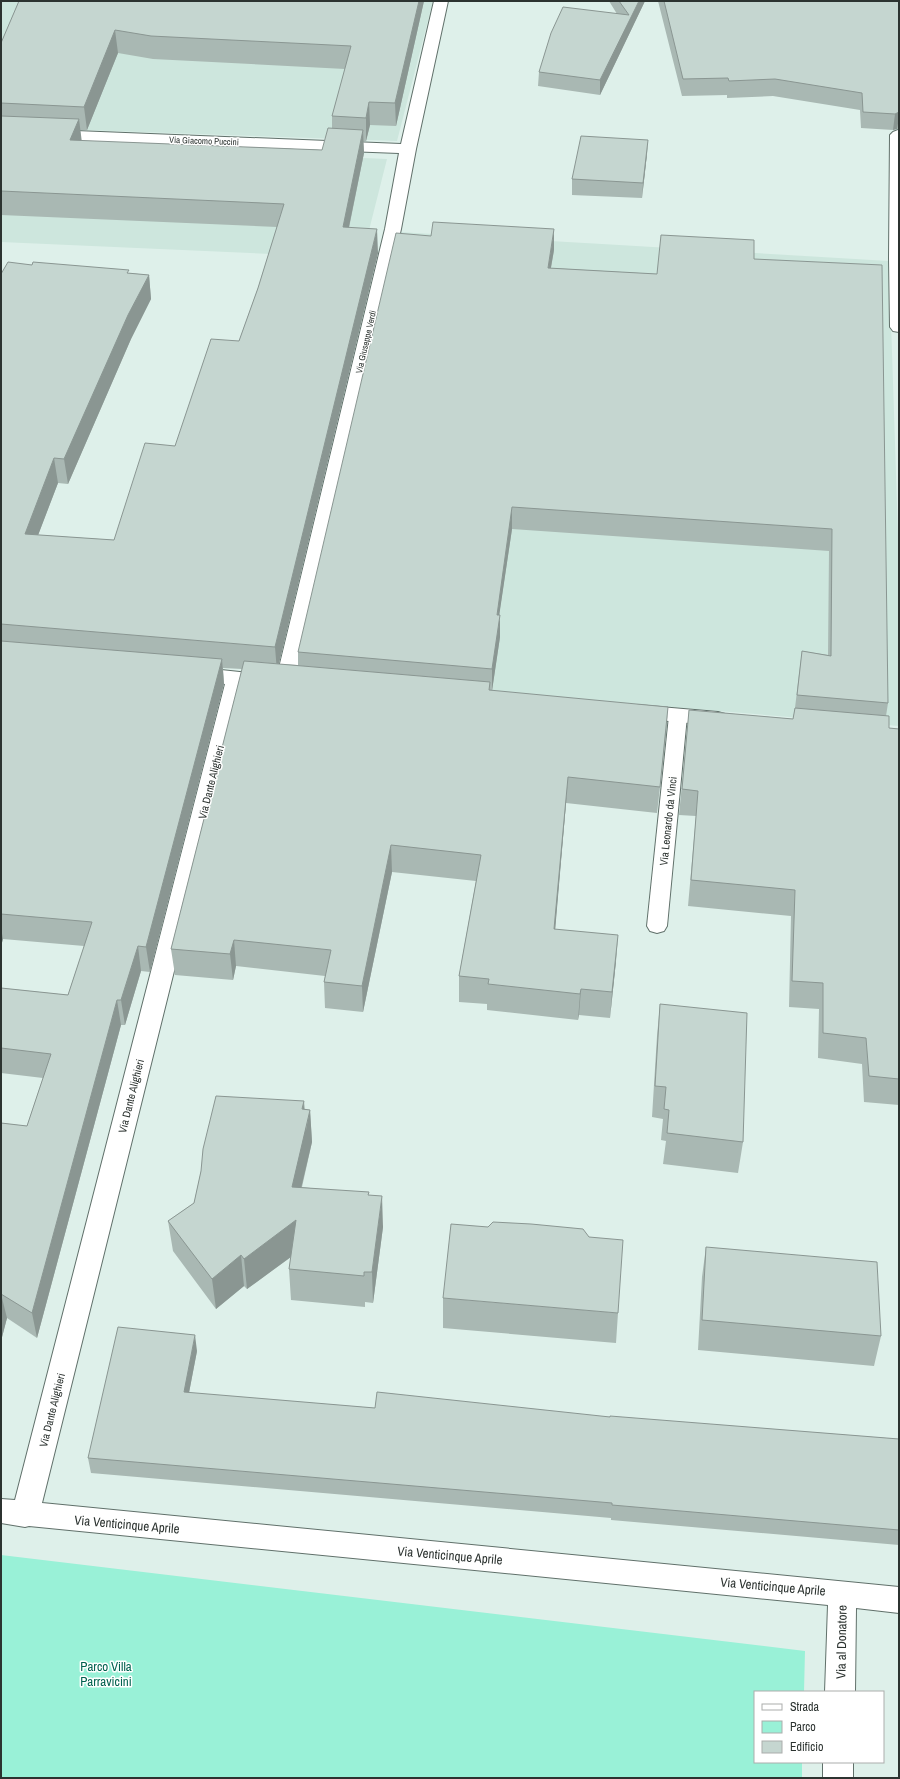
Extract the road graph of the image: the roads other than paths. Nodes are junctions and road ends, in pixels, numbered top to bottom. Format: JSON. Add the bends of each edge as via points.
{"nodes":[{"id":1,"x":442,"y":1,"type":"edge"},
{"id":2,"x":1,"y":133,"type":"edge"},
{"id":3,"x":898,"y":135,"type":"edge"},
{"id":4,"x":408,"y":149,"type":"junction"},
{"id":5,"x":899,"y":327,"type":"edge"},
{"id":6,"x":174,"y":672,"type":"edge"},
{"id":7,"x":237,"y":678,"type":"junction"},
{"id":8,"x":615,"y":710,"type":"edge"},
{"id":9,"x":678,"y":716,"type":"junction"},
{"id":10,"x":734,"y":720,"type":"edge"},
{"id":11,"x":657,"y":926,"type":"dead end"},
{"id":12,"x":13,"y":1513,"type":"edge"},
{"id":13,"x":842,"y":1592,"type":"junction"},
{"id":14,"x":899,"y":1600,"type":"edge"},
{"id":15,"x":840,"y":1691,"type":"edge"},
{"id":16,"x":838,"y":1763,"type":"edge"},
{"id":17,"x":838,"y":1778,"type":"edge"}],
"edges":[{"from":1,"to":4,"type":"street","name":"Via Giuseppe Verdi"},
{"from":2,"to":4,"type":"street","name":"Via Giacomo Puccini"},
{"from":3,"to":5,"type":"street"},
{"from":4,"to":7,"type":"street","name":"Via Giuseppe Verdi","via":[[393,229],[294,683]]},
{"from":6,"to":7,"type":"street"},
{"from":7,"to":12,"type":"street","name":"Via Dante Alighieri"},
{"from":8,"to":9,"type":"street"},
{"from":9,"to":10,"type":"street"},
{"from":9,"to":11,"type":"lane","name":"Via Leonardo da Vinci"},
{"from":12,"to":13,"type":"street","name":"Via Venticinque Aprile"},
{"from":13,"to":14,"type":"street","name":"Via Venticinque Aprile"},
{"from":13,"to":15,"type":"street","name":"Via al Donatore"},
{"from":16,"to":17,"type":"street"}]}
